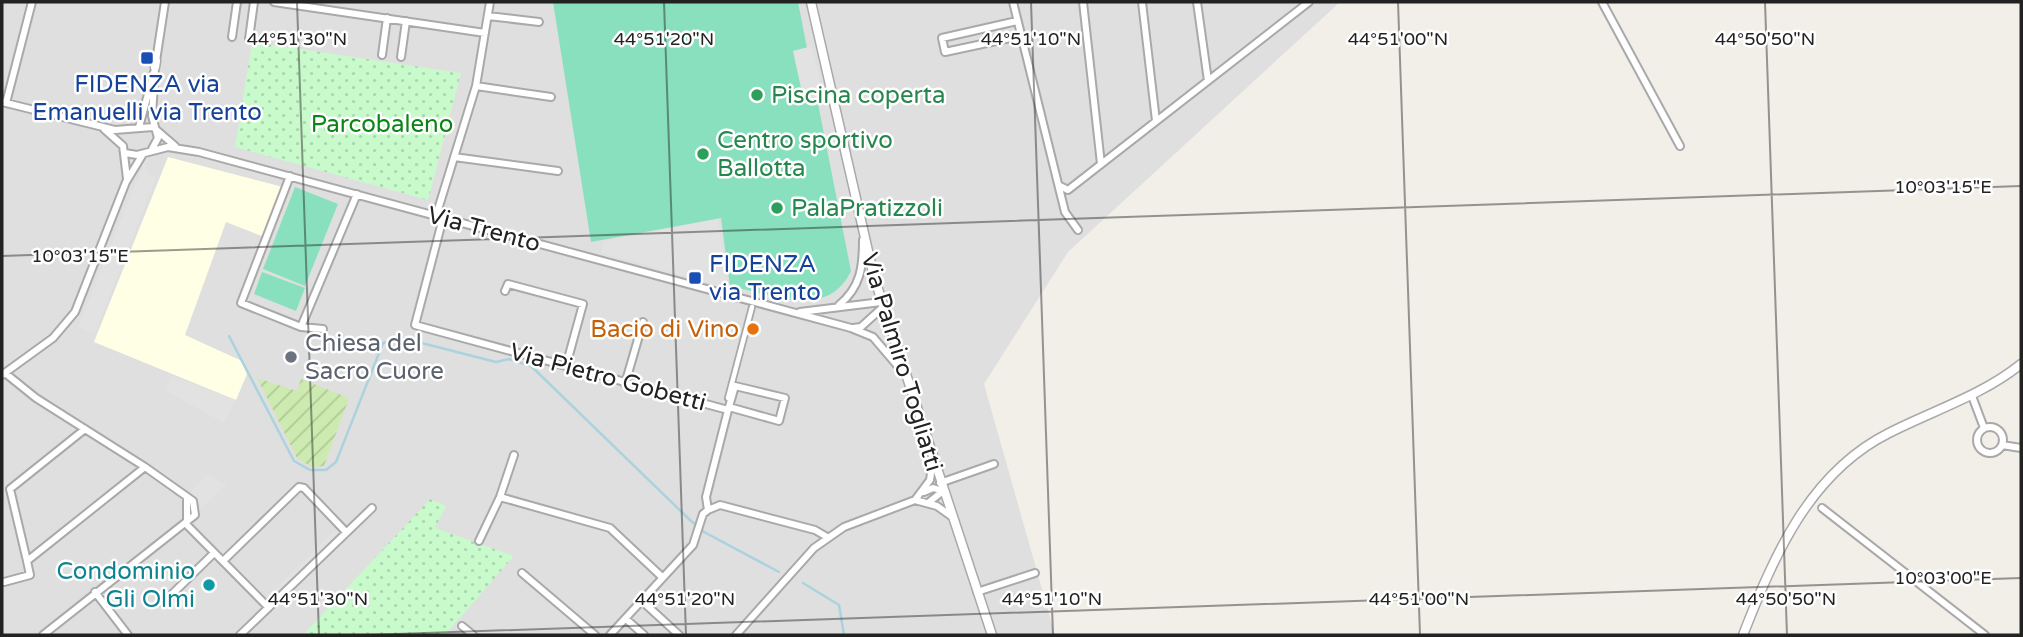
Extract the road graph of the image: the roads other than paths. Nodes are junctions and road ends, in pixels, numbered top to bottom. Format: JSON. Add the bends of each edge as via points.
{"nodes":[{"id":1,"x":32,"y":2,"type":"edge"},
{"id":2,"x":165,"y":2,"type":"edge"},
{"id":3,"x":237,"y":2,"type":"edge"},
{"id":4,"x":254,"y":2,"type":"edge"},
{"id":5,"x":274,"y":2,"type":"edge"},
{"id":6,"x":490,"y":2,"type":"edge"},
{"id":7,"x":811,"y":2,"type":"edge"},
{"id":8,"x":1013,"y":2,"type":"edge"},
{"id":9,"x":1083,"y":2,"type":"edge"},
{"id":10,"x":1142,"y":2,"type":"edge"},
{"id":11,"x":1197,"y":2,"type":"edge"},
{"id":12,"x":1309,"y":2,"type":"edge"},
{"id":13,"x":1602,"y":2,"type":"edge"},
{"id":14,"x":488,"y":16,"type":"junction"},
{"id":15,"x":387,"y":18,"type":"junction"},
{"id":16,"x":406,"y":21,"type":"junction"},
{"id":17,"x":1017,"y":21,"type":"junction"},
{"id":18,"x":539,"y":22,"type":"dead end"},
{"id":19,"x":485,"y":33,"type":"junction"},
{"id":20,"x":1020,"y":36,"type":"junction"},
{"id":21,"x":232,"y":37,"type":"dead end"},
{"id":22,"x":248,"y":39,"type":"dead end"},
{"id":23,"x":382,"y":55,"type":"dead end"},
{"id":24,"x":401,"y":57,"type":"dead end"},
{"id":25,"x":156,"y":64,"type":"junction"},
{"id":26,"x":1208,"y":81,"type":"junction"},
{"id":27,"x":476,"y":86,"type":"junction"},
{"id":28,"x":551,"y":97,"type":"dead end"},
{"id":29,"x":4,"y":103,"type":"edge"},
{"id":30,"x":1156,"y":121,"type":"junction"},
{"id":31,"x":100,"y":126,"type":"junction"},
{"id":32,"x":139,"y":127,"type":"junction"},
{"id":33,"x":131,"y":131,"type":"junction"},
{"id":34,"x":157,"y":132,"type":"junction"},
{"id":35,"x":1680,"y":146,"type":"dead end"},
{"id":36,"x":176,"y":147,"type":"junction"},
{"id":37,"x":124,"y":149,"type":"junction"},
{"id":38,"x":152,"y":149,"type":"junction"},
{"id":39,"x":143,"y":154,"type":"junction"},
{"id":40,"x":454,"y":157,"type":"junction"},
{"id":41,"x":1101,"y":164,"type":"junction"},
{"id":42,"x":558,"y":171,"type":"dead end"},
{"id":43,"x":290,"y":176,"type":"junction"},
{"id":44,"x":127,"y":182,"type":"junction"},
{"id":45,"x":1060,"y":186,"type":"junction"},
{"id":46,"x":357,"y":194,"type":"junction"},
{"id":47,"x":439,"y":217,"type":"junction"},
{"id":48,"x":1078,"y":230,"type":"dead end"},
{"id":49,"x":863,"y":234,"type":"junction"},
{"id":50,"x":505,"y":291,"type":"dead end"},
{"id":51,"x":882,"y":304,"type":"junction"},
{"id":52,"x":752,"y":307,"type":"dead end"},
{"id":53,"x":835,"y":308,"type":"junction"},
{"id":54,"x":791,"y":312,"type":"junction"},
{"id":55,"x":643,"y":323,"type":"dead end"},
{"id":56,"x":301,"y":327,"type":"junction"},
{"id":57,"x":851,"y":328,"type":"junction"},
{"id":58,"x":323,"y":329,"type":"dead end"},
{"id":59,"x":2021,"y":364,"type":"edge"},
{"id":60,"x":566,"y":366,"type":"junction"},
{"id":61,"x":3,"y":374,"type":"edge"},
{"id":62,"x":908,"y":380,"type":"junction"},
{"id":63,"x":625,"y":384,"type":"junction"},
{"id":64,"x":1972,"y":396,"type":"junction"},
{"id":65,"x":728,"y":409,"type":"junction"},
{"id":66,"x":1984,"y":428,"type":"junction"},
{"id":67,"x":85,"y":429,"type":"junction"},
{"id":68,"x":2002,"y":445,"type":"junction"},
{"id":69,"x":2021,"y":447,"type":"edge"},
{"id":70,"x":514,"y":455,"type":"dead end"},
{"id":71,"x":933,"y":460,"type":"junction"},
{"id":72,"x":994,"y":464,"type":"dead end"},
{"id":73,"x":145,"y":467,"type":"junction"},
{"id":74,"x":942,"y":487,"type":"junction"},
{"id":75,"x":922,"y":492,"type":"junction"},
{"id":76,"x":500,"y":496,"type":"junction"},
{"id":77,"x":915,"y":500,"type":"junction"},
{"id":78,"x":928,"y":503,"type":"junction"},
{"id":79,"x":372,"y":508,"type":"dead end"},
{"id":80,"x":1822,"y":508,"type":"dead end"},
{"id":81,"x":708,"y":510,"type":"junction"},
{"id":82,"x":951,"y":516,"type":"junction"},
{"id":83,"x":186,"y":524,"type":"junction"},
{"id":84,"x":346,"y":532,"type":"junction"},
{"id":85,"x":827,"y":537,"type":"junction"},
{"id":86,"x":479,"y":541,"type":"dead end"},
{"id":87,"x":214,"y":553,"type":"junction"},
{"id":88,"x":27,"y":561,"type":"junction"},
{"id":89,"x":223,"y":561,"type":"junction"},
{"id":90,"x":523,"y":573,"type":"dead end"},
{"id":91,"x":1035,"y":573,"type":"dead end"},
{"id":92,"x":662,"y":577,"type":"junction"},
{"id":93,"x":4,"y":582,"type":"dead end"},
{"id":94,"x":95,"y":592,"type":"junction"},
{"id":95,"x":977,"y":592,"type":"junction"},
{"id":96,"x":642,"y":601,"type":"junction"},
{"id":97,"x":163,"y":603,"type":"dead end"},
{"id":98,"x":268,"y":607,"type":"junction"},
{"id":99,"x":626,"y":619,"type":"junction"},
{"id":100,"x":462,"y":626,"type":"dead end"},
{"id":101,"x":670,"y":627,"type":"junction"},
{"id":102,"x":43,"y":635,"type":"edge"},
{"id":103,"x":128,"y":635,"type":"edge"},
{"id":104,"x":240,"y":635,"type":"edge"},
{"id":105,"x":473,"y":635,"type":"edge"},
{"id":106,"x":595,"y":635,"type":"edge"},
{"id":107,"x":610,"y":635,"type":"edge"},
{"id":108,"x":645,"y":635,"type":"edge"},
{"id":109,"x":664,"y":635,"type":"edge"},
{"id":110,"x":679,"y":635,"type":"edge"},
{"id":111,"x":736,"y":635,"type":"edge"},
{"id":112,"x":992,"y":635,"type":"edge"},
{"id":113,"x":1743,"y":635,"type":"edge"},
{"id":114,"x":1986,"y":635,"type":"edge"}],
"edges":[{"from":1,"to":29,"type":"street"},
{"from":2,"to":25,"type":"street"},
{"from":3,"to":21,"type":"street"},
{"from":4,"to":22,"type":"street"},
{"from":5,"to":15,"type":"street"},
{"from":6,"to":14,"type":"street","name":"Via Pietro Gobetti"},
{"from":7,"to":49,"type":"street","name":"Via Palmiro Togliatti"},
{"from":8,"to":17,"type":"street"},
{"from":9,"to":41,"type":"street"},
{"from":10,"to":30,"type":"street"},
{"from":11,"to":26,"type":"street"},
{"from":12,"to":26,"type":"street"},
{"from":13,"to":35,"type":"street"},
{"from":14,"to":18,"type":"street"},
{"from":14,"to":19,"type":"street","name":"Via Pietro Gobetti"},
{"from":15,"to":16,"type":"street"},
{"from":15,"to":23,"type":"street"},
{"from":16,"to":19,"type":"street"},
{"from":16,"to":24,"type":"street"},
{"from":17,"to":20,"type":"street"},
{"from":17,"to":20,"type":"street","via":[[942,38],[945,52]]},
{"from":19,"to":27,"type":"street","name":"Via Pietro Gobetti"},
{"from":20,"to":45,"type":"street"},
{"from":25,"to":32,"type":"street"},
{"from":25,"to":34,"type":"street","via":[[152,116]]},
{"from":26,"to":30,"type":"street"},
{"from":27,"to":28,"type":"street"},
{"from":27,"to":40,"type":"street","name":"Via Pietro Gobetti"},
{"from":29,"to":31,"type":"street"},
{"from":30,"to":41,"type":"street"},
{"from":31,"to":33,"type":"street"},
{"from":31,"to":37,"type":"street"},
{"from":32,"to":33,"type":"street"},
{"from":32,"to":34,"type":"street","via":[[153,127]]},
{"from":33,"to":37,"type":"street"},
{"from":34,"to":36,"type":"street"},
{"from":34,"to":38,"type":"street"},
{"from":36,"to":38,"type":"street"},
{"from":36,"to":43,"type":"street","name":"Via Trento"},
{"from":37,"to":39,"type":"street"},
{"from":37,"to":44,"type":"street"},
{"from":38,"to":39,"type":"street"},
{"from":39,"to":44,"type":"street"},
{"from":40,"to":42,"type":"street"},
{"from":40,"to":47,"type":"street","name":"Via Pietro Gobetti"},
{"from":41,"to":45,"type":"street","via":[[1068,190]]},
{"from":43,"to":46,"type":"street","name":"Via Trento"},
{"from":43,"to":56,"type":"street","via":[[241,303]]},
{"from":44,"to":61,"type":"street","via":[[75,312],[53,338]]},
{"from":45,"to":48,"type":"street","via":[[1065,212]]},
{"from":46,"to":47,"type":"street","name":"Via Trento"},
{"from":46,"to":56,"type":"street"},
{"from":47,"to":54,"type":"street","name":"Via Trento"},
{"from":47,"to":60,"type":"street","name":"Via Pietro Gobetti","via":[[415,325]]},
{"from":49,"to":51,"type":"street","name":"Via Palmiro Togliatti"},
{"from":49,"to":53,"type":"street","via":[[862,272],[848,298]]},
{"from":50,"to":60,"type":"street","via":[[508,284],[583,304]]},
{"from":51,"to":53,"type":"street","name":"Via Trento"},
{"from":51,"to":57,"type":"street","via":[[861,327]]},
{"from":51,"to":62,"type":"street","name":"Via Palmiro Togliatti"},
{"from":52,"to":65,"type":"street"},
{"from":53,"to":54,"type":"street","name":"Via Trento"},
{"from":54,"to":57,"type":"street","name":"Via Trento"},
{"from":55,"to":63,"type":"street"},
{"from":56,"to":58,"type":"street"},
{"from":57,"to":62,"type":"street","name":"Via Trento","via":[[873,337]]},
{"from":59,"to":64,"type":"street"},
{"from":60,"to":63,"type":"street","name":"Via Pietro Gobetti"},
{"from":61,"to":67,"type":"street"},
{"from":62,"to":71,"type":"street","name":"Via Palmiro Togliatti"},
{"from":63,"to":65,"type":"street","name":"Via Pietro Gobetti"},
{"from":64,"to":66,"type":"street"},
{"from":64,"to":113,"type":"street","via":[[1888,434],[1860,451],[1820,486],[1782,545]]},
{"from":65,"to":65,"type":"street","via":[[735,386],[785,398],[779,421]]},
{"from":65,"to":81,"type":"street","name":"Via Pietro Gobetti","via":[[706,497]]},
{"from":66,"to":68,"type":"street","via":[[1997,429]]},
{"from":66,"to":68,"type":"street","via":[[1976,438],[1980,449],[1992,453]]},
{"from":67,"to":73,"type":"street"},
{"from":67,"to":88,"type":"street","via":[[10,489]]},
{"from":68,"to":69,"type":"street"},
{"from":70,"to":76,"type":"street"},
{"from":71,"to":74,"type":"street","name":"Via Palmiro Togliatti"},
{"from":71,"to":75,"type":"street","via":[[930,480]]},
{"from":72,"to":74,"type":"street"},
{"from":73,"to":83,"type":"street","via":[[187,497]]},
{"from":73,"to":88,"type":"street"},
{"from":74,"to":75,"type":"street"},
{"from":74,"to":78,"type":"street"},
{"from":74,"to":82,"type":"street","name":"Via Palmiro Togliatti"},
{"from":75,"to":77,"type":"street"},
{"from":76,"to":86,"type":"street"},
{"from":76,"to":92,"type":"street","via":[[610,528]]},
{"from":77,"to":78,"type":"street"},
{"from":77,"to":85,"type":"street"},
{"from":78,"to":82,"type":"street"},
{"from":79,"to":84,"type":"street"},
{"from":80,"to":114,"type":"street"},
{"from":81,"to":85,"type":"street","via":[[720,505]]},
{"from":81,"to":92,"type":"street","via":[[687,552]]},
{"from":82,"to":95,"type":"street","name":"Via Palmiro Togliatti"},
{"from":83,"to":87,"type":"street"},
{"from":83,"to":94,"type":"street"},
{"from":84,"to":89,"type":"street","via":[[299,487]]},
{"from":84,"to":98,"type":"street"},
{"from":85,"to":111,"type":"street"},
{"from":87,"to":89,"type":"street"},
{"from":87,"to":97,"type":"street"},
{"from":88,"to":93,"type":"street","via":[[30,575]]},
{"from":89,"to":98,"type":"street"},
{"from":90,"to":106,"type":"street"},
{"from":91,"to":95,"type":"street"},
{"from":92,"to":96,"type":"street"},
{"from":94,"to":102,"type":"street"},
{"from":94,"to":103,"type":"street"},
{"from":95,"to":112,"type":"street","name":"Via Palmiro Togliatti"},
{"from":96,"to":99,"type":"street"},
{"from":96,"to":101,"type":"street"},
{"from":98,"to":104,"type":"street"},
{"from":99,"to":107,"type":"street"},
{"from":99,"to":108,"type":"street"},
{"from":100,"to":105,"type":"street"},
{"from":101,"to":109,"type":"street"},
{"from":101,"to":110,"type":"street"}]}
